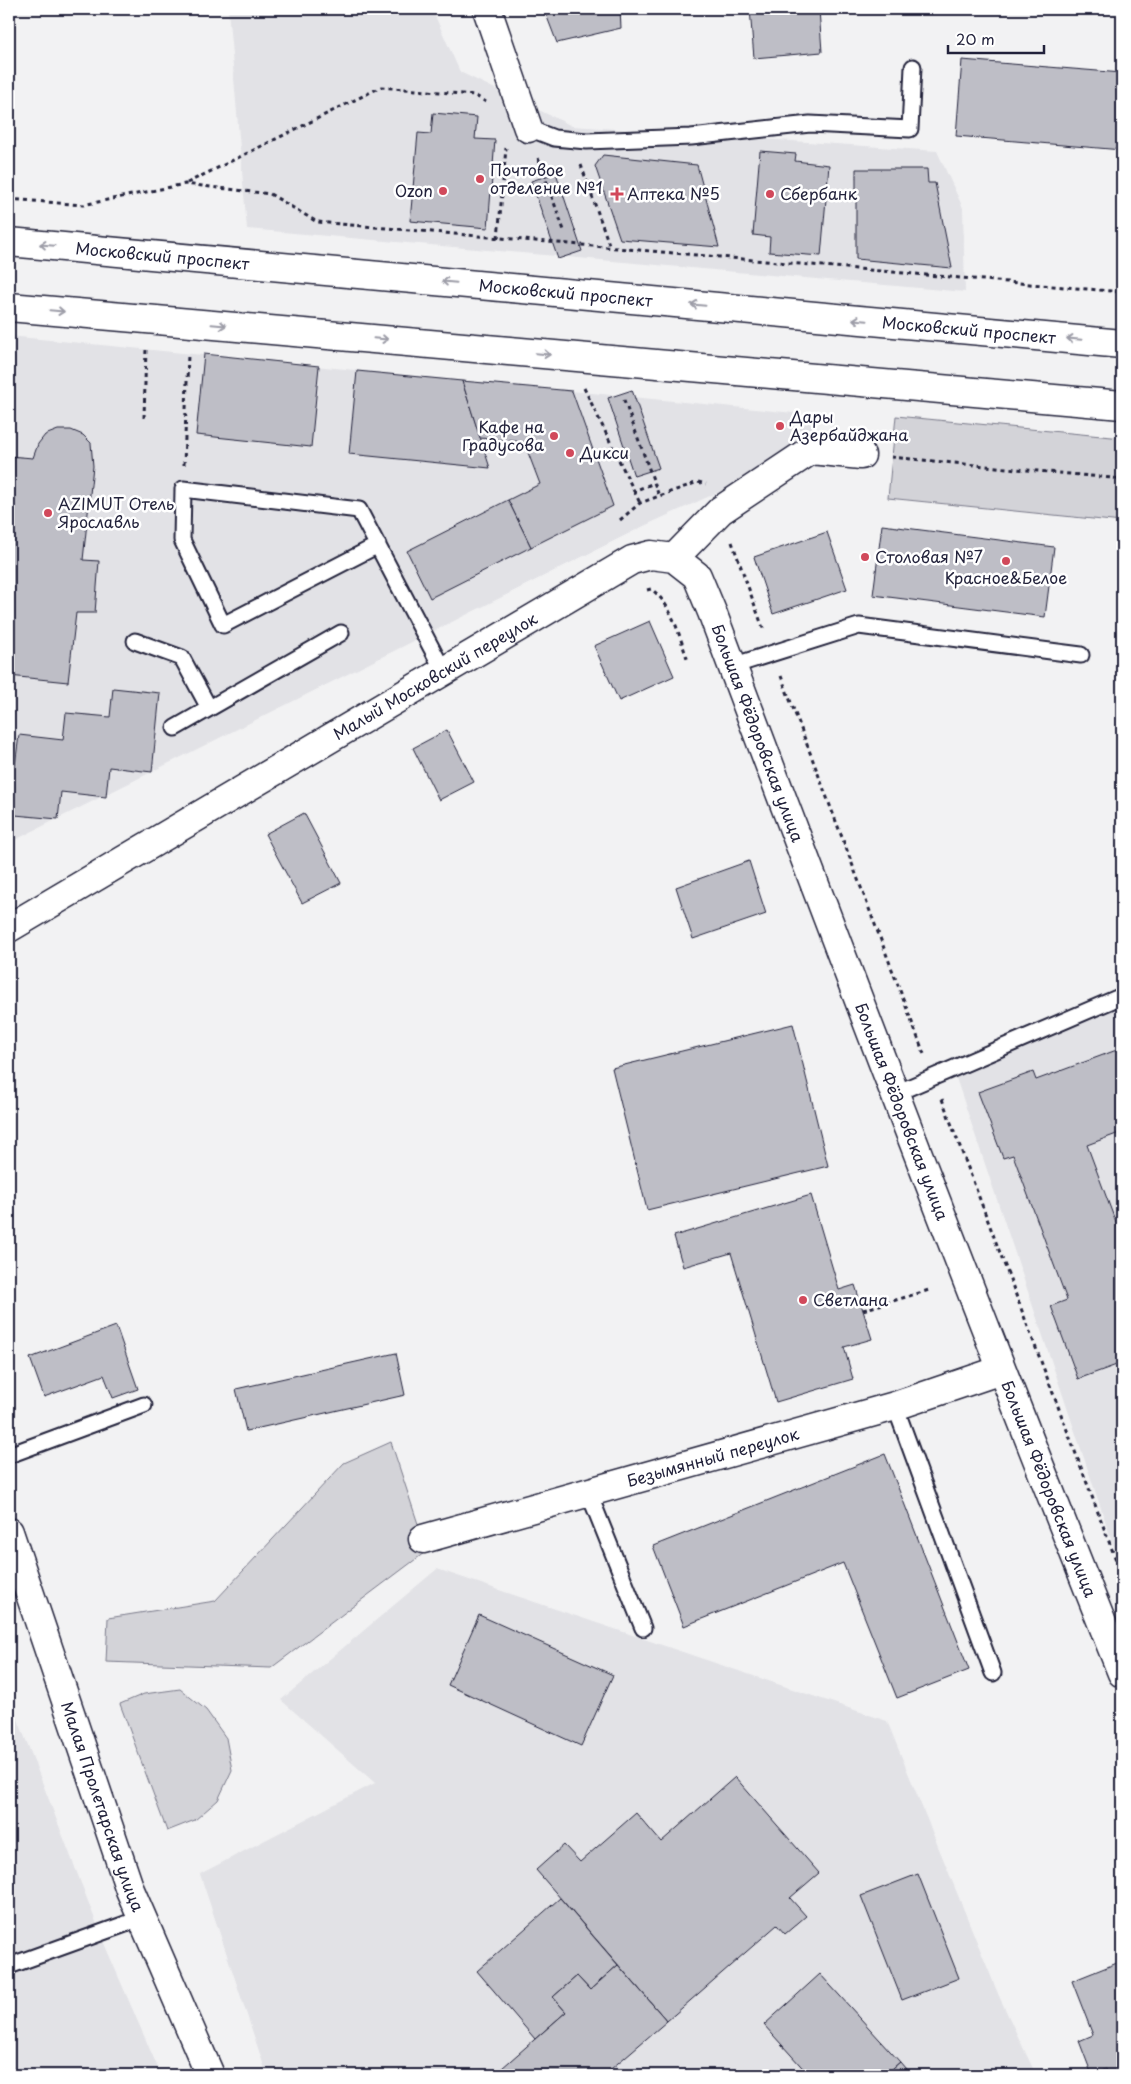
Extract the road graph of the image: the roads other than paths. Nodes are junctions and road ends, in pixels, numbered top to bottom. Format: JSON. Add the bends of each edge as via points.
{"nodes":[{"id":1,"x":487,"y":9,"type":"edge"},
{"id":2,"x":913,"y":67,"type":"dead end"},
{"id":3,"x":528,"y":128,"type":"joint"},
{"id":4,"x":9,"y":242,"type":"edge"},
{"id":5,"x":9,"y":306,"type":"edge"},
{"id":6,"x":1122,"y":344,"type":"edge"},
{"id":7,"x":1122,"y":405,"type":"edge"},
{"id":8,"x":861,"y":455,"type":"road end"},
{"id":9,"x":378,"y":545,"type":"junction"},
{"id":10,"x":674,"y":558,"type":"junction"},
{"id":11,"x":341,"y":633,"type":"dead end"},
{"id":12,"x":135,"y":641,"type":"dead end"},
{"id":13,"x":1081,"y":655,"type":"dead end"},
{"id":14,"x":732,"y":666,"type":"junction"},
{"id":15,"x":444,"y":672,"type":"junction"},
{"id":16,"x":209,"y":708,"type":"junction"},
{"id":17,"x":175,"y":728,"type":"dead end"},
{"id":18,"x":9,"y":928,"type":"edge"},
{"id":19,"x":1122,"y":996,"type":"edge"},
{"id":20,"x":894,"y":1094,"type":"junction"},
{"id":21,"x":1000,"y":1370,"type":"junction"},
{"id":22,"x":144,"y":1405,"type":"dead end"},
{"id":23,"x":895,"y":1406,"type":"junction"},
{"id":24,"x":9,"y":1455,"type":"edge"},
{"id":25,"x":588,"y":1491,"type":"junction"},
{"id":26,"x":9,"y":1532,"type":"edge"},
{"id":27,"x":424,"y":1539,"type":"dead end"},
{"id":28,"x":643,"y":1628,"type":"dead end"},
{"id":29,"x":993,"y":1673,"type":"dead end"},
{"id":30,"x":1122,"y":1673,"type":"edge"},
{"id":31,"x":142,"y":1918,"type":"junction"},
{"id":32,"x":9,"y":1966,"type":"edge"},
{"id":33,"x":210,"y":2075,"type":"edge"}],
"edges":[{"from":1,"to":3,"type":"street"},
{"from":2,"to":3,"type":"lane","via":[[910,129],[810,124],[691,137],[586,141],[554,138]]},
{"from":6,"to":4,"type":"street","name":"Московский проспект","one_way":true},
{"from":5,"to":7,"type":"street","one_way":true},
{"from":8,"to":10,"type":"street","via":[[811,450],[722,510]]},
{"from":9,"to":9,"type":"lane","via":[[223,625],[182,540],[183,489],[359,510]]},
{"from":9,"to":15,"type":"lane"},
{"from":10,"to":14,"type":"street","name":"Большая Фёдоровская улица","via":[[697,576]]},
{"from":10,"to":15,"type":"street","name":"Малый Московский переулок","via":[[651,555],[632,560]]},
{"from":11,"to":16,"type":"lane"},
{"from":12,"to":16,"type":"lane","via":[[182,658]]},
{"from":13,"to":14,"type":"lane","via":[[859,626]]},
{"from":14,"to":20,"type":"street","name":"Большая Фёдоровская улица"},
{"from":15,"to":18,"type":"street","name":"Малый Московский переулок"},
{"from":16,"to":17,"type":"lane"},
{"from":19,"to":20,"type":"lane"},
{"from":20,"to":21,"type":"street","name":"Большая Фёдоровская улица"},
{"from":21,"to":23,"type":"street","name":"Безымянный переулок"},
{"from":21,"to":30,"type":"street","name":"Большая Фёдоровская улица"},
{"from":22,"to":24,"type":"lane"},
{"from":23,"to":25,"type":"street","name":"Безымянный переулок"},
{"from":23,"to":29,"type":"lane"},
{"from":25,"to":27,"type":"street","name":"Безымянный переулок"},
{"from":25,"to":28,"type":"lane"},
{"from":26,"to":31,"type":"street","name":"Малая Пролетарская улица"},
{"from":31,"to":32,"type":"lane"},
{"from":31,"to":33,"type":"street","name":"Малая Пролетарская улица"}]}
